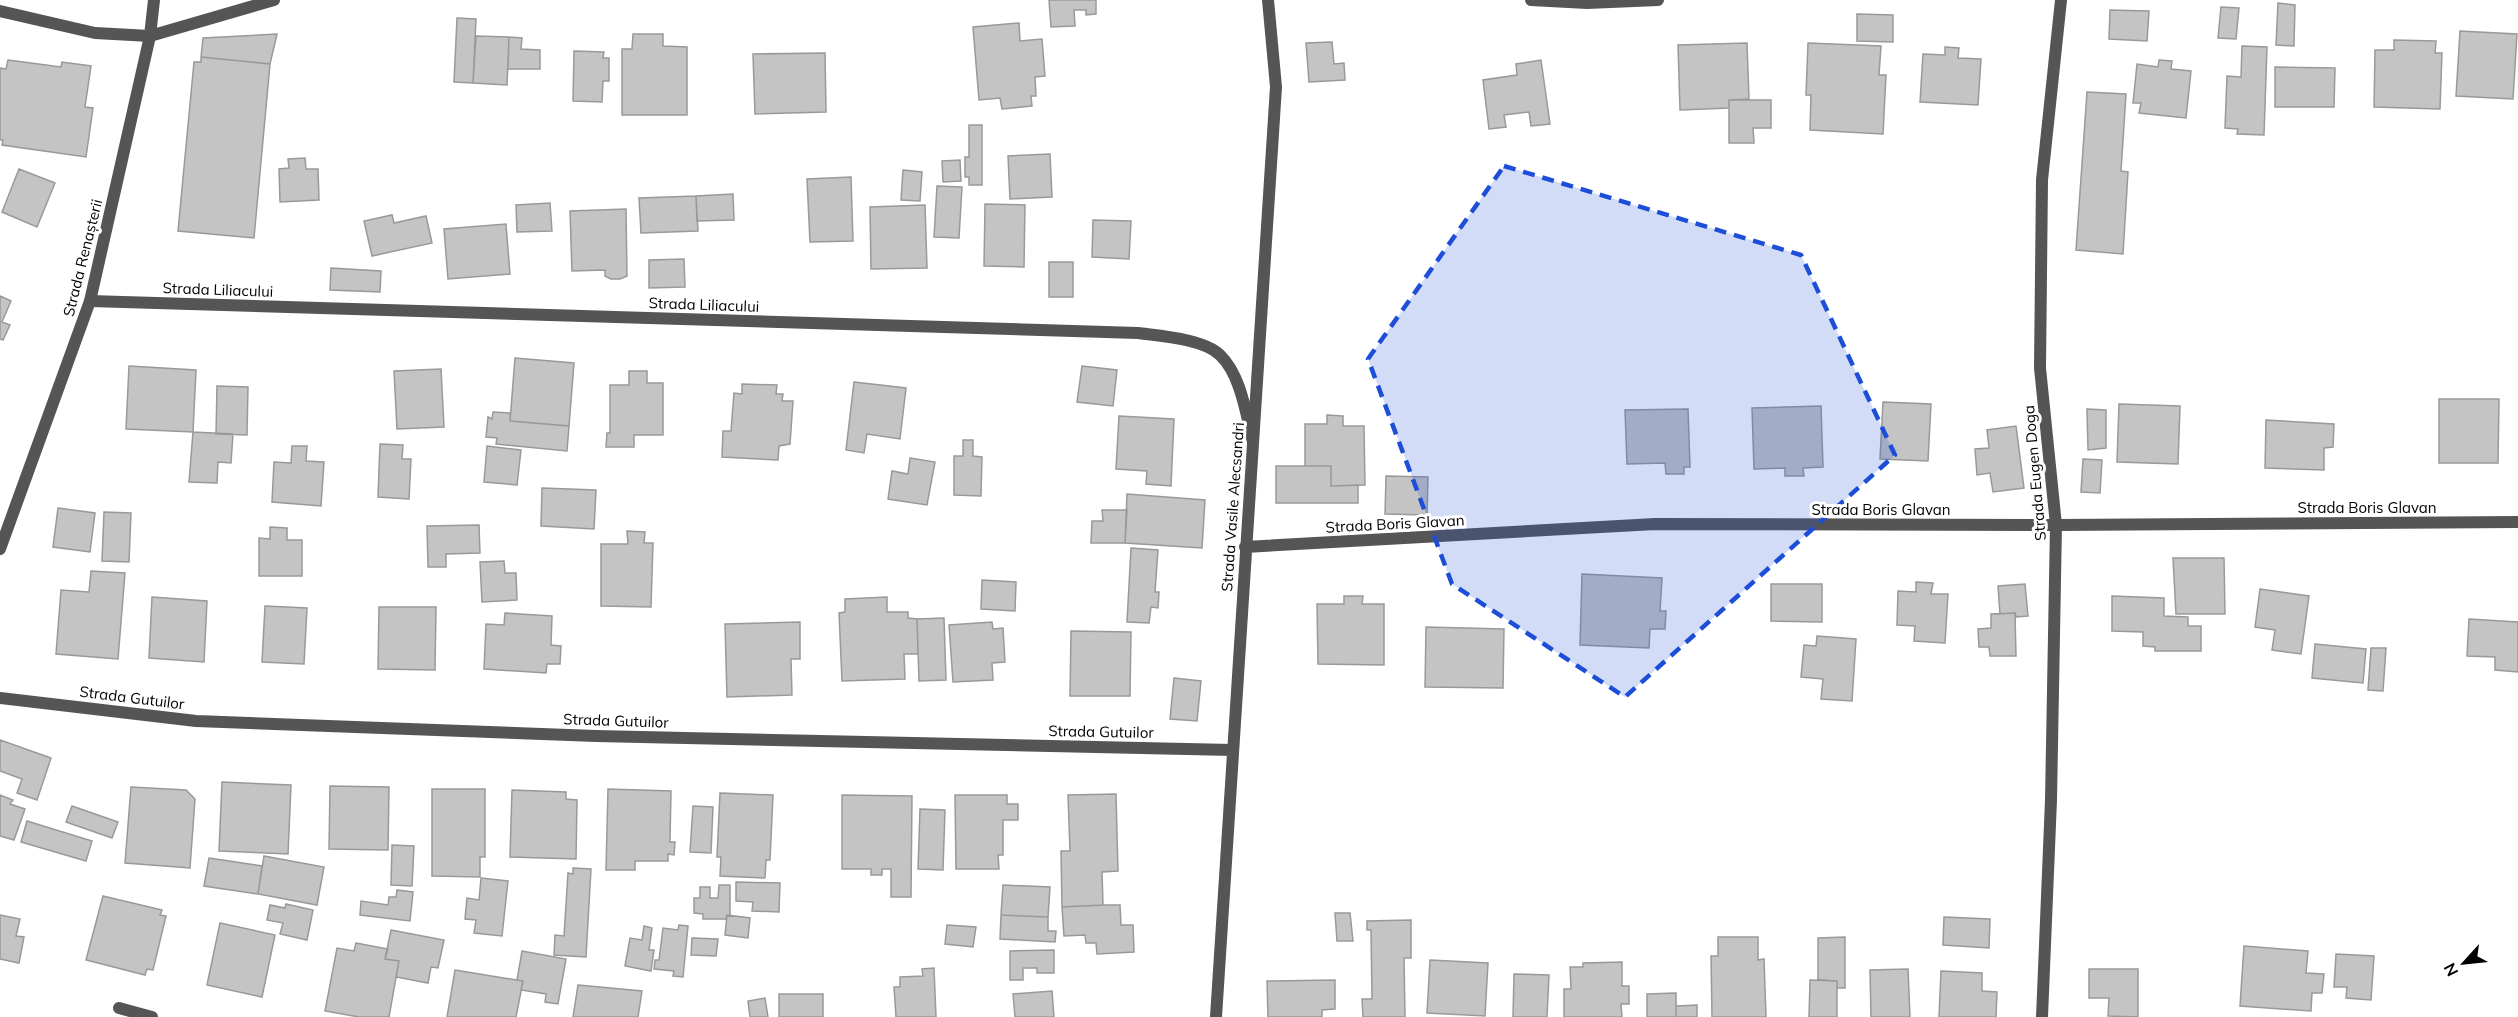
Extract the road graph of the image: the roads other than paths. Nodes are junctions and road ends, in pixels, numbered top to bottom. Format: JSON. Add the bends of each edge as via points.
{"nodes":[{"id":1,"x":154,"y":0,"type":"edge"},
{"id":2,"x":274,"y":0,"type":"edge"},
{"id":3,"x":1268,"y":0,"type":"edge"},
{"id":4,"x":1531,"y":0,"type":"edge"},
{"id":5,"x":1658,"y":0,"type":"edge"},
{"id":6,"x":2061,"y":0,"type":"edge"},
{"id":7,"x":0,"y":11,"type":"edge"},
{"id":8,"x":150,"y":36,"type":"junction"},
{"id":9,"x":90,"y":302,"type":"junction"},
{"id":10,"x":1253,"y":442,"type":"junction"},
{"id":11,"x":2518,"y":522,"type":"edge"},
{"id":12,"x":2056,"y":525,"type":"junction"},
{"id":13,"x":1245,"y":547,"type":"junction"},
{"id":14,"x":0,"y":549,"type":"edge"},
{"id":15,"x":0,"y":698,"type":"edge"},
{"id":16,"x":1232,"y":750,"type":"junction"},
{"id":17,"x":119,"y":1008,"type":"dead end"},
{"id":18,"x":152,"y":1017,"type":"edge"},
{"id":19,"x":1216,"y":1017,"type":"edge"},
{"id":20,"x":2042,"y":1017,"type":"edge"}],
"edges":[{"from":1,"to":8,"type":"street","name":"Strada Renașterii"},
{"from":2,"to":8,"type":"street"},
{"from":3,"to":10,"type":"street","name":"Strada Vasile Alecsandri","via":[[1276,87]]},
{"from":4,"to":5,"type":"street"},
{"from":6,"to":12,"type":"street","name":"Strada Eugen Doga","via":[[2042,180],[2040,368]]},
{"from":7,"to":8,"type":"street","via":[[95,33]]},
{"from":8,"to":9,"type":"street","name":"Strada Renașterii"},
{"from":9,"to":10,"type":"street","name":"Strada Liliacului","via":[[1138,333],[1187,339],[1219,354],[1238,385]]},
{"from":9,"to":14,"type":"street","name":"Strada Renașterii"},
{"from":10,"to":13,"type":"street","name":"Strada Vasile Alecsandri"},
{"from":11,"to":12,"type":"street","name":"Strada Boris Glavan"},
{"from":12,"to":13,"type":"street","name":"Strada Boris Glavan","via":[[1655,524]]},
{"from":12,"to":20,"type":"street","name":"Strada Eugen Doga"},
{"from":13,"to":16,"type":"street","name":"Strada Vasile Alecsandri"},
{"from":15,"to":16,"type":"street","name":"Strada Gutuilor","via":[[196,721],[596,736]]},
{"from":16,"to":19,"type":"street","name":"Strada Vasile Alecsandri"},
{"from":17,"to":18,"type":"street"}]}
